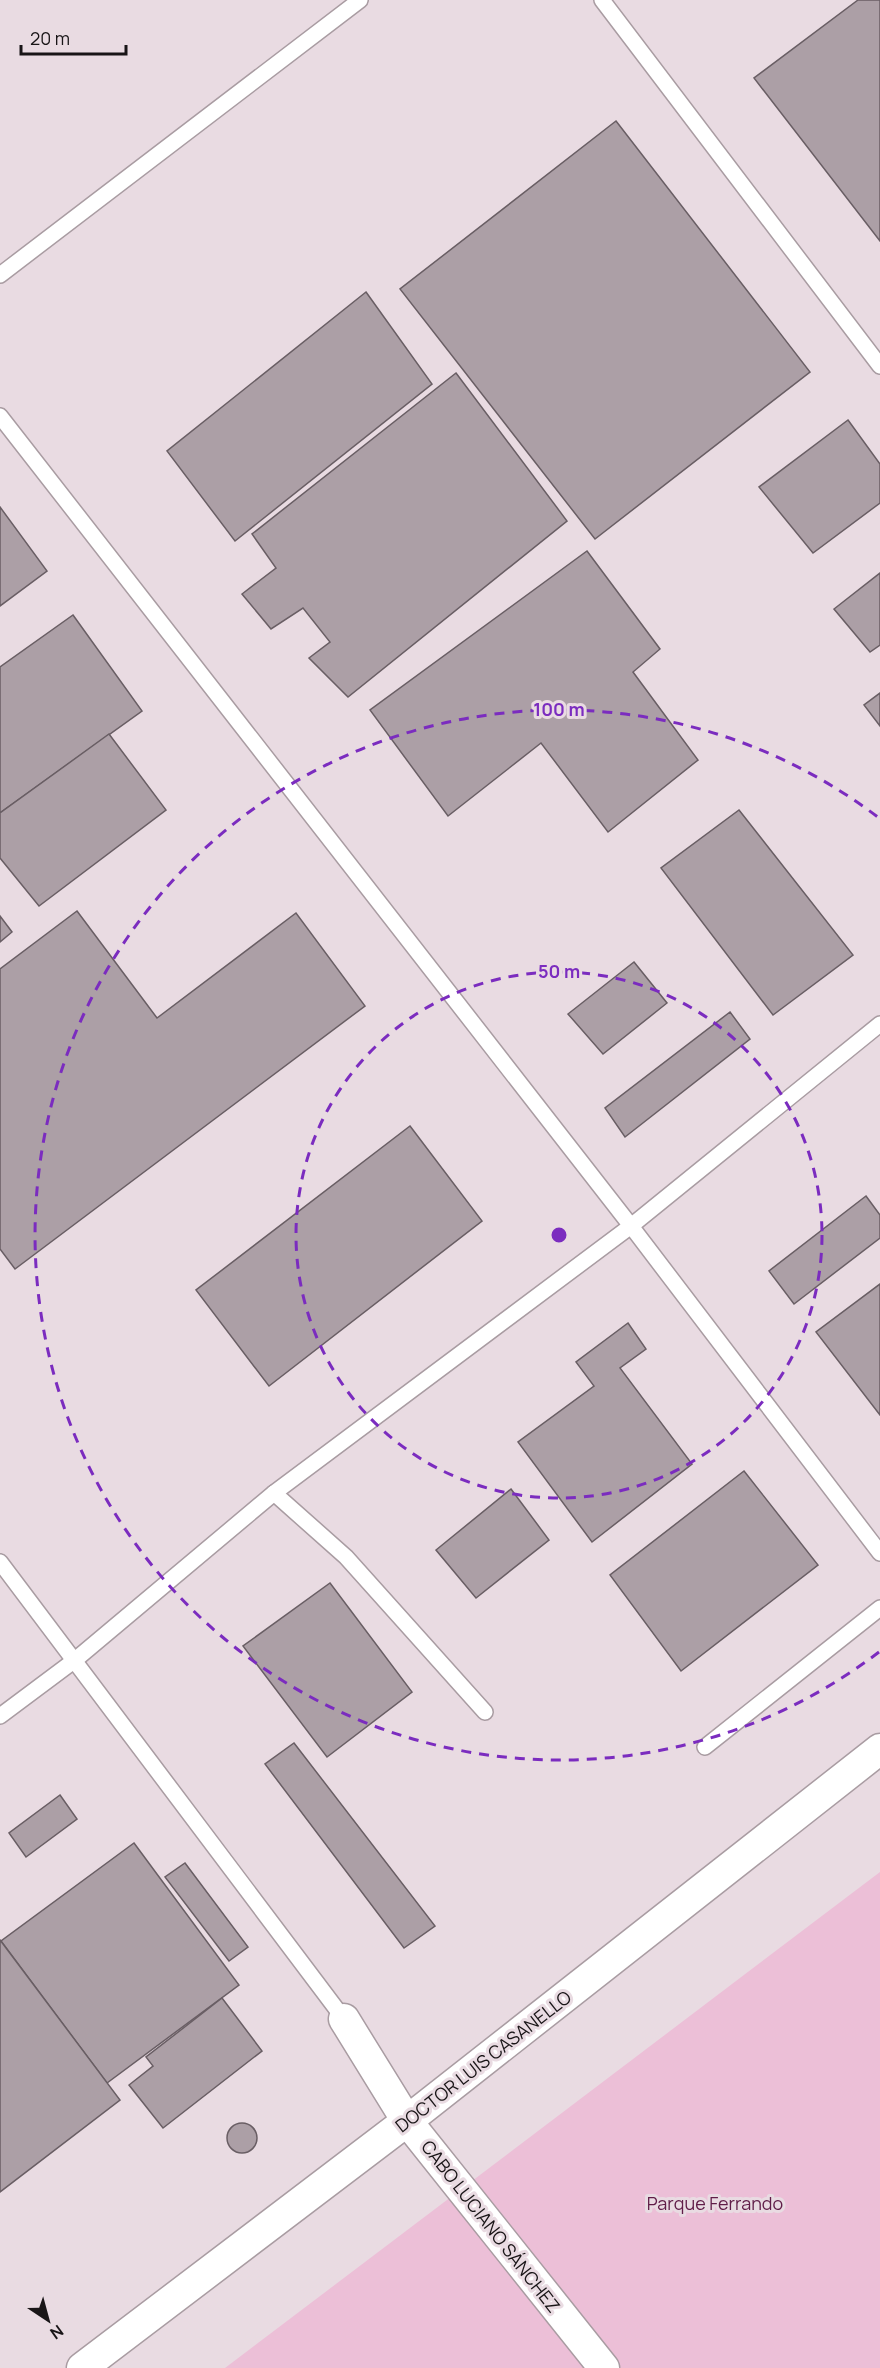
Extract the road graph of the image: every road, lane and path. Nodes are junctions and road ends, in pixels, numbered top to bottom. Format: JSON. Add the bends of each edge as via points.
{"nodes":[{"id":1,"x":360,"y":0,"type":"edge"},
{"id":2,"x":602,"y":0,"type":"edge"},
{"id":3,"x":0,"y":276,"type":"edge"},
{"id":4,"x":880,"y":366,"type":"edge"},
{"id":5,"x":0,"y":416,"type":"edge"},
{"id":6,"x":880,"y":1024,"type":"edge"},
{"id":7,"x":631,"y":1226,"type":"junction"},
{"id":8,"x":274,"y":1493,"type":"junction"},
{"id":9,"x":880,"y":1553,"type":"edge"},
{"id":10,"x":0,"y":1562,"type":"edge"},
{"id":11,"x":880,"y":1608,"type":"edge"},
{"id":12,"x":75,"y":1660,"type":"junction"},
{"id":13,"x":485,"y":1712,"type":"dead end"},
{"id":14,"x":0,"y":1716,"type":"edge"},
{"id":15,"x":705,"y":1747,"type":"dead end"},
{"id":16,"x":880,"y":1749,"type":"edge"},
{"id":17,"x":344,"y":2019,"type":"joint"},
{"id":18,"x":408,"y":2121,"type":"junction"},
{"id":19,"x":82,"y":2368,"type":"edge"},
{"id":20,"x":604,"y":2368,"type":"edge"}],
"edges":[{"from":1,"to":3,"type":"lane"},
{"from":2,"to":4,"type":"lane"},
{"from":5,"to":7,"type":"lane"},
{"from":6,"to":7,"type":"lane"},
{"from":7,"to":8,"type":"lane"},
{"from":7,"to":9,"type":"lane"},
{"from":8,"to":12,"type":"lane"},
{"from":8,"to":13,"type":"lane","via":[[346,1557]]},
{"from":10,"to":12,"type":"lane"},
{"from":11,"to":15,"type":"lane"},
{"from":12,"to":14,"type":"lane"},
{"from":12,"to":17,"type":"lane"},
{"from":16,"to":18,"type":"street","name":"DOCTOR LUIS CASANELLO"},
{"from":17,"to":18,"type":"street","name":"CABO LUCIANO SÁNCHEZ"},
{"from":18,"to":19,"type":"street","name":"DOCTOR LUIS CASANELLO"},
{"from":18,"to":20,"type":"street","name":"CABO LUCIANO SÁNCHEZ"}]}
